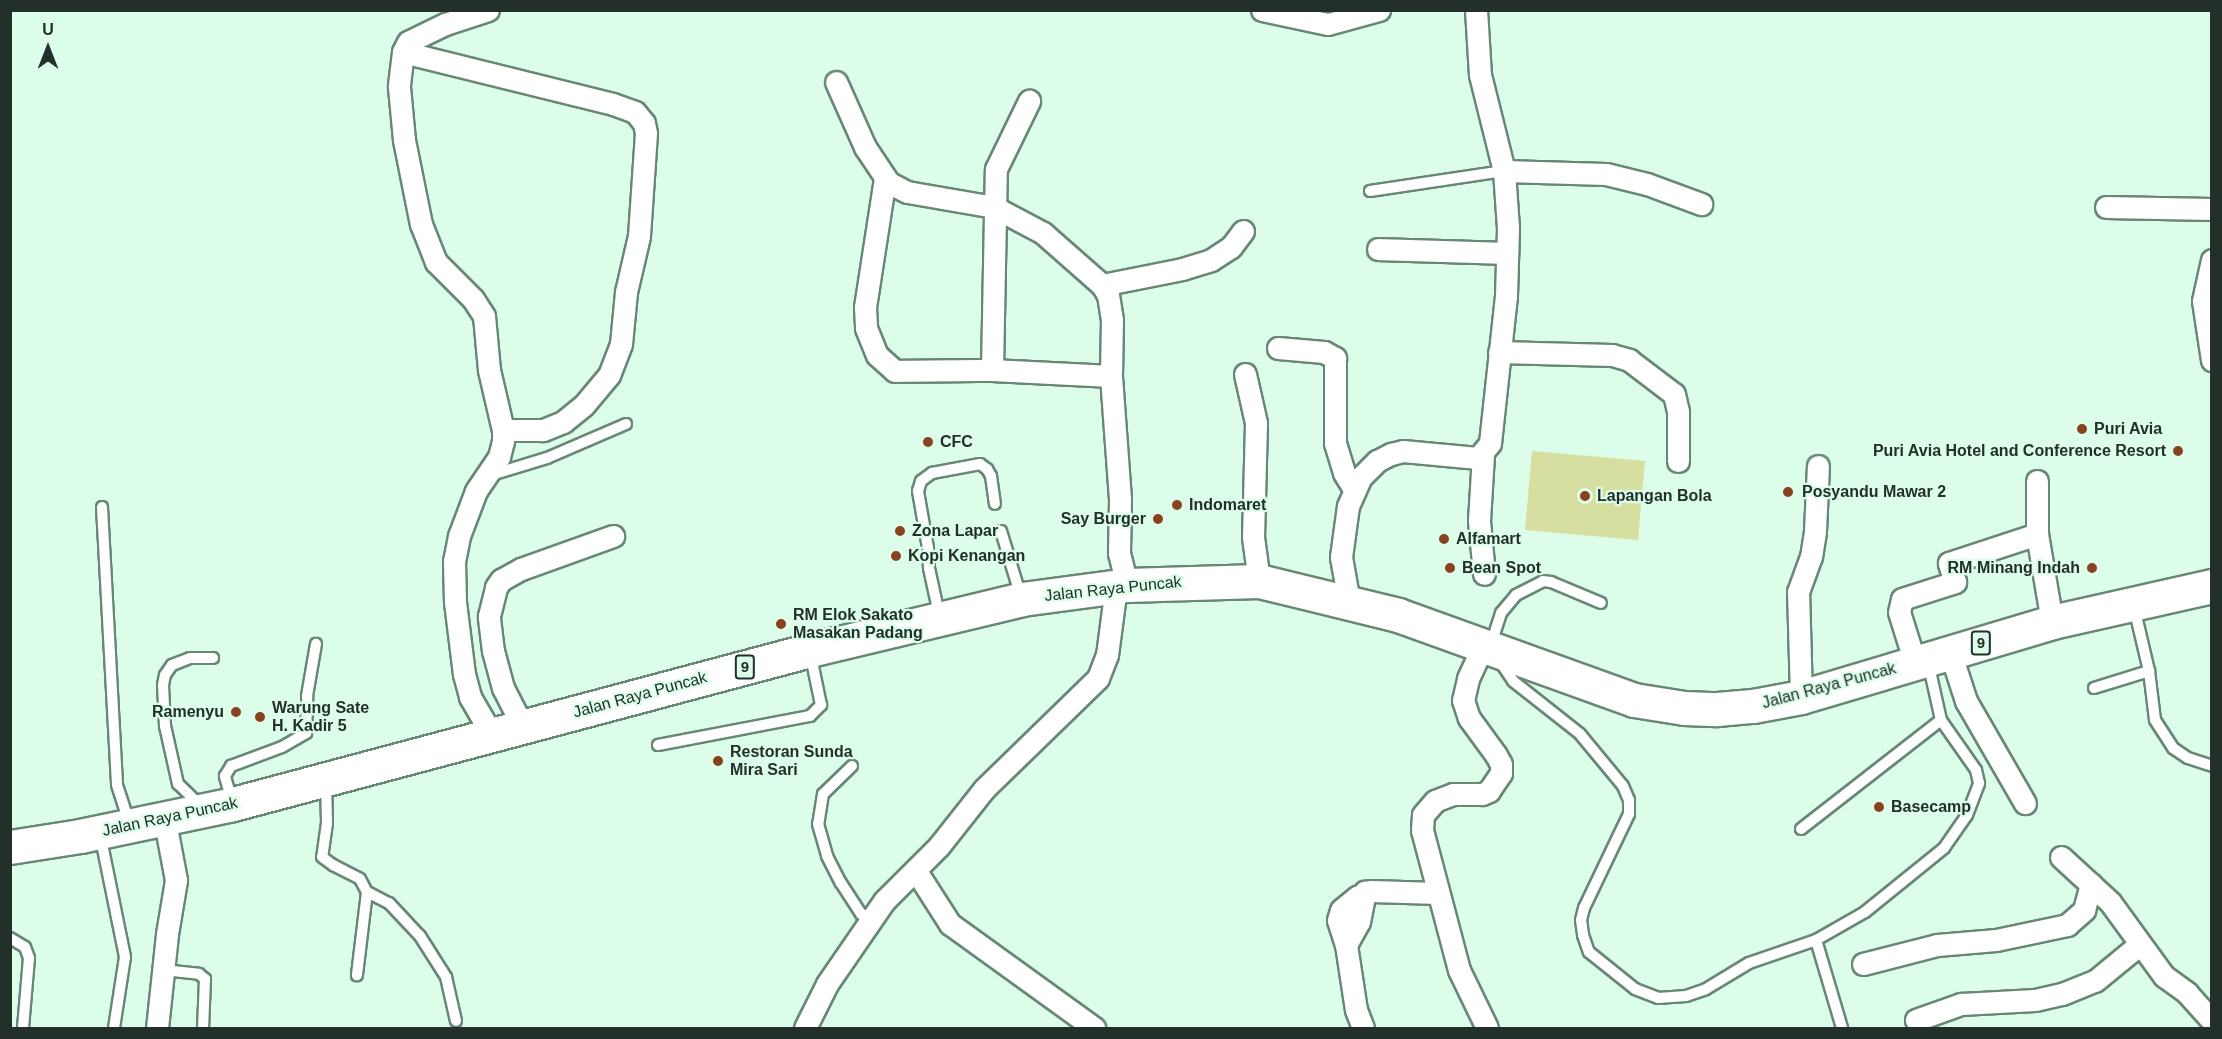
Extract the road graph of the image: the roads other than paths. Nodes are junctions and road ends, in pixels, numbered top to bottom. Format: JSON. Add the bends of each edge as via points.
{"nodes":[{"id":1,"x":488,"y":10,"type":"edge"},
{"id":2,"x":1262,"y":10,"type":"edge"},
{"id":3,"x":1378,"y":10,"type":"edge"},
{"id":4,"x":1476,"y":10,"type":"edge"},
{"id":5,"x":403,"y":52,"type":"junction"},
{"id":6,"x":836,"y":82,"type":"dead end"},
{"id":7,"x":1029,"y":101,"type":"dead end"},
{"id":8,"x":1504,"y":171,"type":"junction"},
{"id":9,"x":885,"y":178,"type":"junction"},
{"id":10,"x":1370,"y":190,"type":"dead end"},
{"id":11,"x":1701,"y":204,"type":"dead end"},
{"id":12,"x":994,"y":207,"type":"junction"},
{"id":13,"x":2106,"y":207,"type":"dead end"},
{"id":14,"x":2211,"y":209,"type":"edge"},
{"id":15,"x":1243,"y":231,"type":"dead end"},
{"id":16,"x":1378,"y":249,"type":"dead end"},
{"id":17,"x":1506,"y":253,"type":"junction"},
{"id":18,"x":2211,"y":260,"type":"edge"},
{"id":19,"x":1102,"y":285,"type":"junction"},
{"id":20,"x":1278,"y":348,"type":"dead end"},
{"id":21,"x":1499,"y":352,"type":"junction"},
{"id":22,"x":2211,"y":360,"type":"edge"},
{"id":23,"x":993,"y":370,"type":"junction"},
{"id":24,"x":1245,"y":374,"type":"dead end"},
{"id":25,"x":1111,"y":376,"type":"junction"},
{"id":26,"x":626,"y":424,"type":"dead end"},
{"id":27,"x":503,"y":430,"type":"junction"},
{"id":28,"x":1483,"y":455,"type":"junction"},
{"id":29,"x":1677,"y":461,"type":"dead end"},
{"id":30,"x":1818,"y":466,"type":"dead end"},
{"id":31,"x":487,"y":476,"type":"junction"},
{"id":32,"x":2037,"y":482,"type":"dead end"},
{"id":33,"x":1354,"y":489,"type":"junction"},
{"id":34,"x":995,"y":504,"type":"dead end"},
{"id":35,"x":102,"y":507,"type":"dead end"},
{"id":36,"x":1001,"y":531,"type":"dead end"},
{"id":37,"x":2037,"y":534,"type":"junction"},
{"id":38,"x":613,"y":536,"type":"dead end"},
{"id":39,"x":1484,"y":574,"type":"dead end"},
{"id":40,"x":1259,"y":581,"type":"junction"},
{"id":41,"x":1127,"y":585,"type":"junction"},
{"id":42,"x":2211,"y":586,"type":"edge"},
{"id":43,"x":1022,"y":599,"type":"junction"},
{"id":44,"x":1349,"y":602,"type":"junction"},
{"id":45,"x":1601,"y":603,"type":"dead end"},
{"id":46,"x":2133,"y":603,"type":"junction"},
{"id":47,"x":940,"y":620,"type":"junction"},
{"id":48,"x":2052,"y":622,"type":"junction"},
{"id":49,"x":316,"y":644,"type":"dead end"},
{"id":50,"x":1487,"y":645,"type":"junction"},
{"id":51,"x":810,"y":650,"type":"junction"},
{"id":52,"x":213,"y":658,"type":"dead end"},
{"id":53,"x":1933,"y":663,"type":"junction"},
{"id":54,"x":2149,"y":670,"type":"junction"},
{"id":55,"x":2094,"y":688,"type":"dead end"},
{"id":56,"x":1801,"y":697,"type":"junction"},
{"id":57,"x":1941,"y":720,"type":"junction"},
{"id":58,"x":523,"y":727,"type":"junction"},
{"id":59,"x":492,"y":735,"type":"junction"},
{"id":60,"x":658,"y":745,"type":"dead end"},
{"id":61,"x":852,"y":766,"type":"dead end"},
{"id":62,"x":2211,"y":766,"type":"edge"},
{"id":63,"x":334,"y":777,"type":"junction"},
{"id":64,"x":2025,"y":803,"type":"dead end"},
{"id":65,"x":220,"y":807,"type":"junction"},
{"id":66,"x":172,"y":818,"type":"junction"},
{"id":67,"x":114,"y":829,"type":"junction"},
{"id":68,"x":1801,"y":829,"type":"dead end"},
{"id":69,"x":10,"y":847,"type":"edge"},
{"id":70,"x":2061,"y":857,"type":"dead end"},
{"id":71,"x":916,"y":871,"type":"junction"},
{"id":72,"x":2091,"y":884,"type":"junction"},
{"id":73,"x":367,"y":892,"type":"junction"},
{"id":74,"x":1437,"y":893,"type":"junction"},
{"id":75,"x":873,"y":917,"type":"junction"},
{"id":76,"x":10,"y":938,"type":"edge"},
{"id":77,"x":1816,"y":940,"type":"junction"},
{"id":78,"x":2140,"y":944,"type":"junction"},
{"id":79,"x":1863,"y":964,"type":"dead end"},
{"id":80,"x":163,"y":970,"type":"junction"},
{"id":81,"x":357,"y":975,"type":"dead end"},
{"id":82,"x":1917,"y":1020,"type":"dead end"},
{"id":83,"x":2211,"y":1020,"type":"edge"},
{"id":84,"x":456,"y":1021,"type":"dead end"},
{"id":85,"x":806,"y":1028,"type":"edge"},
{"id":86,"x":23,"y":1029,"type":"edge"},
{"id":87,"x":114,"y":1029,"type":"edge"},
{"id":88,"x":157,"y":1029,"type":"edge"},
{"id":89,"x":203,"y":1029,"type":"edge"},
{"id":90,"x":1094,"y":1029,"type":"edge"},
{"id":91,"x":1363,"y":1029,"type":"edge"},
{"id":92,"x":1487,"y":1029,"type":"edge"},
{"id":93,"x":1842,"y":1029,"type":"edge"}],
"edges":[{"from":1,"to":5,"type":"street","via":[[415,37]]},
{"from":2,"to":3,"type":"street","via":[[1328,24]]},
{"from":4,"to":8,"type":"street","via":[[1480,75]]},
{"from":5,"to":27,"type":"street","via":[[399,87],[404,140],[420,224],[436,262],[484,316],[489,370]]},
{"from":5,"to":27,"type":"street","via":[[613,104],[635,112],[644,123],[639,236],[626,292],[621,344],[609,375],[584,405],[563,422],[543,430]]},
{"from":6,"to":9,"type":"street","via":[[864,147]]},
{"from":7,"to":12,"type":"street","via":[[996,170]]},
{"from":8,"to":10,"type":"lane"},
{"from":8,"to":11,"type":"street","via":[[1606,174]]},
{"from":8,"to":17,"type":"street"},
{"from":9,"to":12,"type":"street","via":[[907,192]]},
{"from":9,"to":23,"type":"street","via":[[864,307],[868,336],[877,355],[895,371]]},
{"from":12,"to":19,"type":"street","via":[[1043,233]]},
{"from":12,"to":23,"type":"street"},
{"from":13,"to":14,"type":"street"},
{"from":15,"to":19,"type":"street","via":[[1231,247],[1211,260]]},
{"from":16,"to":17,"type":"street"},
{"from":17,"to":21,"type":"street","via":[[1506,296]]},
{"from":18,"to":22,"type":"street","via":[[2203,300]]},
{"from":19,"to":25,"type":"street","via":[[1108,295],[1112,320]]},
{"from":20,"to":33,"type":"street","via":[[1324,352],[1335,358],[1335,443],[1344,473]]},
{"from":21,"to":28,"type":"street","via":[[1490,443]]},
{"from":21,"to":29,"type":"street","via":[[1612,355],[1629,360],[1674,394]]},
{"from":23,"to":25,"type":"street"},
{"from":24,"to":40,"type":"street","via":[[1256,423],[1253,537]]},
{"from":25,"to":41,"type":"street","via":[[1120,500],[1119,554]]},
{"from":26,"to":31,"type":"lane","via":[[547,458]]},
{"from":27,"to":31,"type":"street","via":[[499,457]]},
{"from":28,"to":33,"type":"street","via":[[1461,458],[1403,451],[1391,454],[1377,461]]},
{"from":28,"to":39,"type":"street","via":[[1479,520]]},
{"from":30,"to":56,"type":"street","via":[[1811,557],[1798,592]]},
{"from":31,"to":59,"type":"street","via":[[476,491],[459,536],[454,586],[464,674],[470,697]]},
{"from":32,"to":37,"type":"street"},
{"from":33,"to":44,"type":"street","via":[[1341,557]]},
{"from":34,"to":47,"type":"lane","via":[[991,476],[980,464],[932,473],[921,482],[918,491]]},
{"from":35,"to":67,"type":"lane","via":[[117,785]]},
{"from":36,"to":43,"type":"lane"},
{"from":37,"to":48,"type":"street"},
{"from":37,"to":53,"type":"street","via":[[1949,563],[1955,582],[1902,599],[1899,612]]},
{"from":38,"to":58,"type":"street","via":[[521,569],[496,587],[489,616],[493,651],[503,688]]},
{"from":40,"to":41,"type":"highway","name":"Jalan Raya Puncak","number":"9"},
{"from":40,"to":44,"type":"highway","name":"Jalan Raya Puncak","number":"9"},
{"from":41,"to":43,"type":"highway","name":"Jalan Raya Puncak","number":"9"},
{"from":41,"to":71,"type":"street","via":[[1115,594],[1107,655],[1098,678],[984,789]]},
{"from":42,"to":46,"type":"highway","name":"Jalan Raya Puncak","number":"9"},
{"from":43,"to":47,"type":"highway","name":"Jalan Raya Puncak","number":"9"},
{"from":44,"to":50,"type":"highway","name":"Jalan Raya Puncak","number":"9"},
{"from":45,"to":50,"type":"lane","via":[[1544,581],[1516,595],[1501,612]]},
{"from":46,"to":48,"type":"highway","name":"Jalan Raya Puncak","number":"9"},
{"from":46,"to":54,"type":"lane"},
{"from":47,"to":51,"type":"highway","name":"Jalan Raya Puncak","number":"9"},
{"from":48,"to":53,"type":"highway","name":"Jalan Raya Puncak","number":"9"},
{"from":49,"to":65,"type":"lane","via":[[307,696],[306,733],[282,747],[231,766],[225,776]]},
{"from":50,"to":56,"type":"highway","name":"Jalan Raya Puncak","number":"9","via":[[1634,700],[1684,708],[1753,706]]},
{"from":50,"to":74,"type":"street","via":[[1468,679],[1463,700],[1469,718],[1501,764],[1501,773],[1490,791],[1446,796],[1423,815],[1424,845]]},
{"from":50,"to":77,"type":"lane","via":[[1513,681],[1580,734],[1623,786],[1629,800],[1629,814],[1584,908],[1581,920],[1589,952],[1635,989],[1658,998],[1686,996],[1706,989],[1749,963]]},
{"from":51,"to":58,"type":"highway","name":"Jalan Raya Puncak","number":"9"},
{"from":51,"to":60,"type":"lane","via":[[821,705],[810,716]]},
{"from":52,"to":65,"type":"lane","via":[[190,658],[172,665],[163,685],[165,726],[178,784]]},
{"from":53,"to":56,"type":"highway","name":"Jalan Raya Puncak","number":"9"},
{"from":53,"to":57,"type":"lane"},
{"from":53,"to":64,"type":"street","via":[[1966,701]]},
{"from":54,"to":55,"type":"lane"},
{"from":54,"to":62,"type":"lane","via":[[2156,720],[2165,739],[2188,758]]},
{"from":57,"to":68,"type":"lane"},
{"from":57,"to":77,"type":"lane","via":[[1978,777],[1977,791],[1967,814],[1944,848],[1920,869],[1865,912]]},
{"from":58,"to":59,"type":"highway","name":"Jalan Raya Puncak","number":"9"},
{"from":59,"to":63,"type":"highway","name":"Jalan Raya Puncak","number":"9"},
{"from":61,"to":75,"type":"lane","via":[[823,795],[818,824],[826,856],[842,884],[861,914]]},
{"from":63,"to":65,"type":"highway","name":"Jalan Raya Puncak","number":"9"},
{"from":63,"to":73,"type":"lane","via":[[326,782],[327,823],[322,857],[360,879]]},
{"from":65,"to":66,"type":"highway","name":"Jalan Raya Puncak","number":"9"},
{"from":66,"to":67,"type":"highway","name":"Jalan Raya Puncak","number":"9"},
{"from":66,"to":80,"type":"street","via":[[166,827],[176,880]]},
{"from":67,"to":69,"type":"highway","name":"Jalan Raya Puncak","number":"9"},
{"from":67,"to":87,"type":"lane","via":[[125,957]]},
{"from":70,"to":72,"type":"street"},
{"from":71,"to":75,"type":"street"},
{"from":71,"to":90,"type":"street","via":[[950,924]]},
{"from":72,"to":78,"type":"street","via":[[2110,902]]},
{"from":72,"to":79,"type":"street","via":[[2084,910],[2067,924],[1996,940],[1937,945]]},
{"from":73,"to":81,"type":"lane"},
{"from":73,"to":84,"type":"lane","via":[[389,903],[425,944],[446,977]]},
{"from":74,"to":91,"type":"street","via":[[1365,892],[1339,915]]},
{"from":74,"to":92,"type":"street","via":[[1459,970]]},
{"from":75,"to":85,"type":"street","via":[[827,984]]},
{"from":76,"to":86,"type":"lane","via":[[25,947],[29,958]]},
{"from":77,"to":93,"type":"lane"},
{"from":78,"to":82,"type":"street","via":[[2095,981],[2062,994],[2035,1000],[1961,1004]]},
{"from":78,"to":83,"type":"street","via":[[2164,976],[2187,993]]},
{"from":80,"to":88,"type":"street"},
{"from":80,"to":89,"type":"lane","via":[[199,974],[205,979]]}]}
